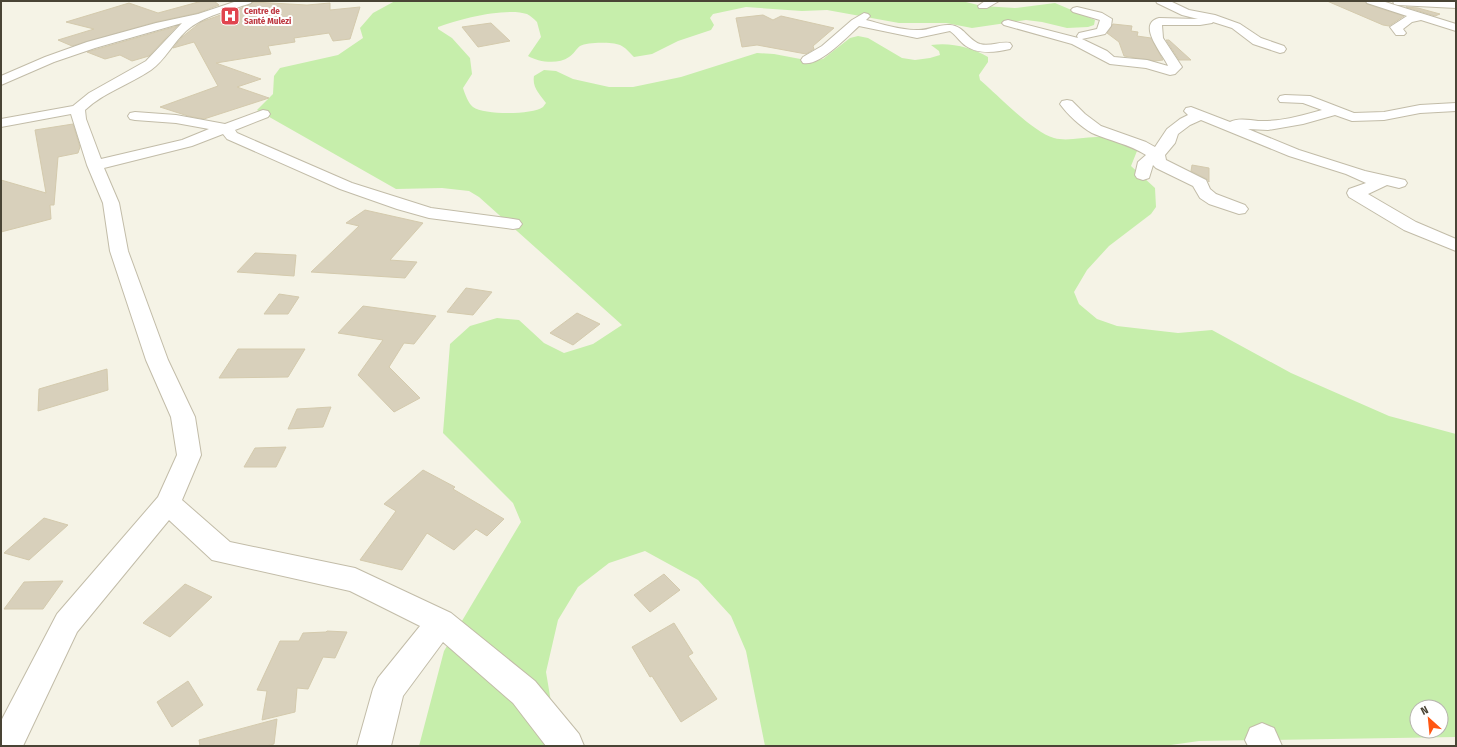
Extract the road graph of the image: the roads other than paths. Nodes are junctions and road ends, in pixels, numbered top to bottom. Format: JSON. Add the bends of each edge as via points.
{"nodes":[{"id":1,"x":247,"y":1,"type":"edge"},
{"id":2,"x":994,"y":1,"type":"edge"},
{"id":3,"x":1070,"y":1,"type":"edge"},
{"id":4,"x":1161,"y":1,"type":"edge"},
{"id":5,"x":1376,"y":3,"type":"edge"},
{"id":6,"x":983,"y":6,"type":"dead end"},
{"id":7,"x":1456,"y":6,"type":"edge"},
{"id":8,"x":212,"y":14,"type":"junction"},
{"id":9,"x":1202,"y":16,"type":"junction"},
{"id":10,"x":1421,"y":17,"type":"junction"},
{"id":11,"x":1453,"y":30,"type":"edge"},
{"id":12,"x":1400,"y":33,"type":"dead end"},
{"id":13,"x":1081,"y":36,"type":"junction"},
{"id":14,"x":1020,"y":37,"type":"dead end"},
{"id":15,"x":1006,"y":46,"type":"dead end"},
{"id":16,"x":1280,"y":49,"type":"dead end"},
{"id":17,"x":807,"y":60,"type":"dead end"},
{"id":18,"x":1,"y":80,"type":"edge"},
{"id":19,"x":1285,"y":98,"type":"dead end"},
{"id":20,"x":1067,"y":104,"type":"dead end"},
{"id":21,"x":1456,"y":107,"type":"edge"},
{"id":22,"x":78,"y":109,"type":"junction"},
{"id":23,"x":1335,"y":111,"type":"junction"},
{"id":24,"x":263,"y":114,"type":"dead end"},
{"id":25,"x":135,"y":116,"type":"dead end"},
{"id":26,"x":1,"y":123,"type":"edge"},
{"id":27,"x":1221,"y":124,"type":"junction"},
{"id":28,"x":225,"y":128,"type":"junction"},
{"id":29,"x":1157,"y":155,"type":"junction"},
{"id":30,"x":95,"y":165,"type":"junction"},
{"id":31,"x":1352,"y":171,"type":"junction"},
{"id":32,"x":1143,"y":175,"type":"dead end"},
{"id":33,"x":1399,"y":183,"type":"dead end"},
{"id":34,"x":1239,"y":209,"type":"dead end"},
{"id":35,"x":513,"y":224,"type":"dead end"},
{"id":36,"x":1456,"y":246,"type":"edge"},
{"id":37,"x":168,"y":503,"type":"junction"},
{"id":38,"x":441,"y":622,"type":"junction"},
{"id":39,"x":6,"y":746,"type":"edge"},
{"id":40,"x":374,"y":746,"type":"edge"},
{"id":41,"x":567,"y":746,"type":"edge"}],
"edges":[{"from":1,"to":8,"type":"street"},
{"from":2,"to":6,"type":"street"},
{"from":3,"to":13,"type":"street","via":[[1078,12],[1098,15],[1106,20],[1101,32]]},
{"from":4,"to":9,"type":"street"},
{"from":5,"to":7,"type":"street","via":[[1414,2]]},
{"from":5,"to":10,"type":"street"},
{"from":8,"to":18,"type":"street","via":[[162,24],[118,37],[57,57]]},
{"from":8,"to":22,"type":"street","via":[[183,28],[145,68],[100,91]]},
{"from":9,"to":13,"type":"street","via":[[1208,20],[1159,21],[1156,25],[1158,38],[1182,67],[1170,71],[1147,64],[1110,68],[1103,54]]},
{"from":9,"to":16,"type":"street","via":[[1236,26],[1257,41]]},
{"from":10,"to":11,"type":"street"},
{"from":10,"to":12,"type":"street","via":[[1409,18],[1396,27]]},
{"from":13,"to":14,"type":"street","via":[[1008,23],[1018,29]]},
{"from":15,"to":17,"type":"street","via":[[975,46],[951,28],[918,34],[860,19],[826,49]]},
{"from":19,"to":23,"type":"street","via":[[1305,99]]},
{"from":20,"to":29,"type":"street","via":[[1096,129],[1141,145]]},
{"from":21,"to":23,"type":"street","via":[[1420,109],[1384,116],[1352,117]]},
{"from":22,"to":26,"type":"street"},
{"from":22,"to":30,"type":"street"},
{"from":23,"to":27,"type":"street","via":[[1268,126]]},
{"from":24,"to":28,"type":"street"},
{"from":25,"to":28,"type":"street","via":[[176,118]]},
{"from":27,"to":29,"type":"street","via":[[1196,113],[1172,132]]},
{"from":27,"to":31,"type":"street","via":[[1294,153]]},
{"from":28,"to":30,"type":"street","via":[[187,143]]},
{"from":28,"to":35,"type":"street","via":[[232,136],[310,171],[403,205],[429,213]]},
{"from":29,"to":32,"type":"street","via":[[1146,162]]},
{"from":29,"to":34,"type":"street","via":[[1162,165],[1200,182],[1202,191],[1209,199]]},
{"from":30,"to":37,"type":"street","via":[[112,203],[119,251],[156,360],[183,417],[189,455]]},
{"from":31,"to":33,"type":"street"},
{"from":31,"to":36,"type":"street","via":[[1380,183],[1353,195],[1410,226]]},
{"from":37,"to":38,"type":"street","via":[[222,552],[355,580]]},
{"from":37,"to":39,"type":"street","via":[[67,623]]},
{"from":38,"to":40,"type":"street","via":[[389,689]]},
{"from":38,"to":41,"type":"street","via":[[524,692]]}]}
